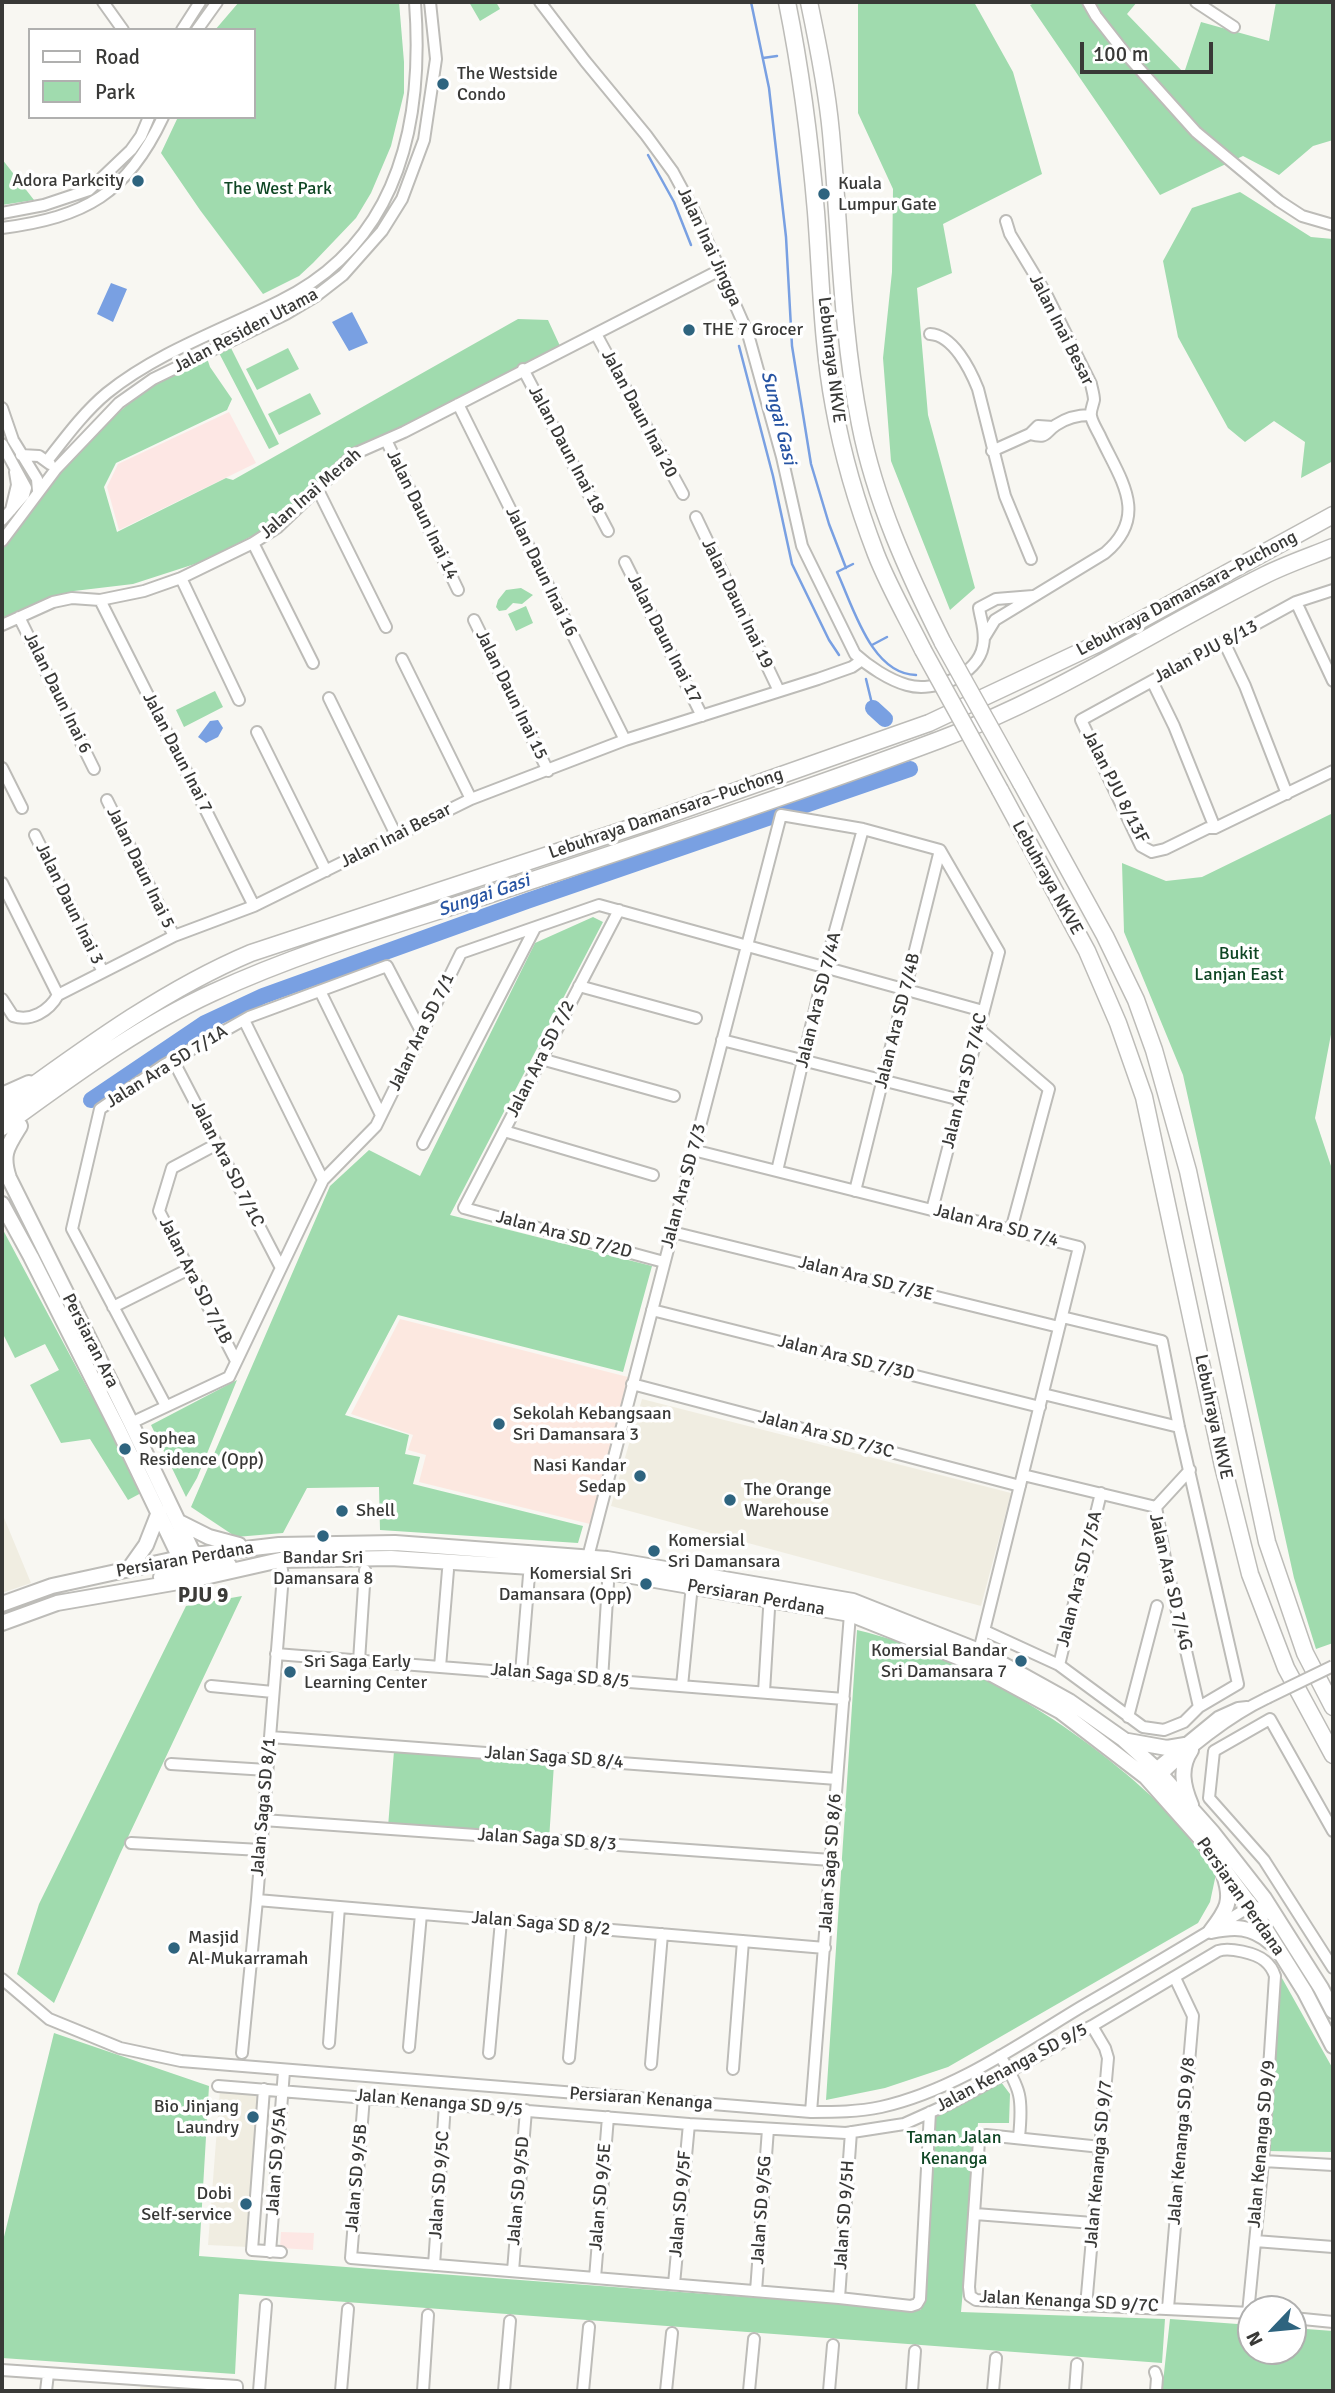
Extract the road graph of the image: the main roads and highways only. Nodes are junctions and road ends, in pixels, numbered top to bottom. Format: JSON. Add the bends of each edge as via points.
{"nodes":[{"id":1,"x":786,"y":2,"type":"edge"},
{"id":2,"x":809,"y":2,"type":"edge"},
{"id":3,"x":1333,"y":515,"type":"edge"},
{"id":4,"x":1333,"y":547,"type":"edge"},
{"id":5,"x":115,"y":1047,"type":"junction"},
{"id":6,"x":54,"y":1070,"type":"junction"},
{"id":7,"x":2,"y":1095,"type":"edge"},
{"id":8,"x":2,"y":1108,"type":"edge"},
{"id":9,"x":20,"y":1126,"type":"junction"},
{"id":10,"x":2,"y":1127,"type":"edge"},
{"id":11,"x":2,"y":1140,"type":"edge"},
{"id":12,"x":2,"y":1204,"type":"edge"},
{"id":13,"x":65,"y":1308,"type":"junction"},
{"id":14,"x":159,"y":1512,"type":"junction"},
{"id":15,"x":179,"y":1522,"type":"junction"},
{"id":16,"x":255,"y":1548,"type":"junction"},
{"id":17,"x":587,"y":1558,"type":"junction"},
{"id":18,"x":188,"y":1559,"type":"junction"},
{"id":19,"x":280,"y":1560,"type":"junction"},
{"id":20,"x":129,"y":1569,"type":"junction"},
{"id":21,"x":526,"y":1571,"type":"junction"},
{"id":22,"x":659,"y":1581,"type":"junction"},
{"id":23,"x":82,"y":1599,"type":"junction"},
{"id":24,"x":2,"y":1604,"type":"edge"},
{"id":25,"x":2,"y":1623,"type":"edge"},
{"id":26,"x":1333,"y":1707,"type":"edge"},
{"id":27,"x":1123,"y":1739,"type":"junction"},
{"id":28,"x":1333,"y":1755,"type":"edge"},
{"id":29,"x":1154,"y":1776,"type":"junction"},
{"id":30,"x":1192,"y":1810,"type":"junction"},
{"id":31,"x":1220,"y":1865,"type":"junction"},
{"id":32,"x":1277,"y":1947,"type":"junction"},
{"id":33,"x":1333,"y":2011,"type":"edge"},
{"id":34,"x":1333,"y":2046,"type":"edge"}],
"edges":[{"from":1,"to":28,"type":"highway","name":"Lebuhraya NKVE","bridge":true,"via":[[809,135],[826,351],[853,489],[882,567],[923,650],[1087,951],[1118,1024],[1139,1085],[1250,1574],[1286,1668]]},
{"from":2,"to":26,"type":"highway","name":"Lebuhraya NKVE","bridge":true,"via":[[831,130],[860,426],[875,484],[943,643],[1136,1000],[1188,1171],[1267,1542],[1305,1653]]},
{"from":3,"to":6,"type":"highway","name":"Lebuhraya Damansara–Puchong","via":[[1097,644],[929,723],[251,953],[189,982]]},
{"from":4,"to":5,"type":"highway","name":"Lebuhraya Damansara–Puchong","via":[[1267,574],[985,722],[659,838],[267,969],[180,1009]]},
{"from":5,"to":9,"type":"highway"},
{"from":5,"to":10,"type":"highway"},
{"from":6,"to":7,"type":"main road"},
{"from":6,"to":8,"type":"highway","name":"Lebuhraya Damansara–Puchong"},
{"from":9,"to":11,"type":"main road"},
{"from":9,"to":13,"type":"main road","name":"Persiaran Ara","via":[[8,1146],[5,1164]]},
{"from":12,"to":13,"type":"main road","name":"Persiaran Ara"},
{"from":13,"to":14,"type":"main road","name":"Persiaran Ara"},
{"from":13,"to":15,"type":"main road","name":"Persiaran Ara","via":[[131,1423]]},
{"from":14,"to":18,"type":"main road","name":"Persiaran Ara"},
{"from":14,"to":20,"type":"main road","via":[[146,1545]]},
{"from":15,"to":16,"type":"main road","via":[[209,1537]]},
{"from":15,"to":18,"type":"main road","name":"Persiaran Ara"},
{"from":16,"to":17,"type":"main road","name":"Persiaran Perdana","via":[[395,1543]]},
{"from":16,"to":18,"type":"main road","name":"Persiaran Perdana"},
{"from":17,"to":21,"type":"main road","via":[[550,1561]]},
{"from":17,"to":22,"type":"main road"},
{"from":17,"to":27,"type":"main road","name":"Persiaran Perdana","via":[[853,1601],[979,1651],[1069,1701]]},
{"from":18,"to":19,"type":"main road"},
{"from":18,"to":20,"type":"main road","name":"Persiaran Perdana"},
{"from":18,"to":23,"type":"main road","via":[[177,1573]]},
{"from":19,"to":21,"type":"main road","name":"Persiaran Perdana","via":[[391,1558]]},
{"from":19,"to":23,"type":"main road","name":"Persiaran Perdana"},
{"from":20,"to":24,"type":"main road","name":"Persiaran Perdana","via":[[52,1586]]},
{"from":21,"to":22,"type":"main road","name":"Persiaran Perdana","via":[[608,1572]]},
{"from":22,"to":29,"type":"main road","name":"Persiaran Perdana","via":[[850,1614],[970,1662],[1060,1711]]},
{"from":23,"to":25,"type":"main road","name":"Persiaran Perdana"},
{"from":27,"to":29,"type":"main road","name":"Persiaran Perdana"},
{"from":27,"to":30,"type":"main road","via":[[1188,1748],[1183,1776]]},
{"from":29,"to":30,"type":"main road","name":"Persiaran Perdana"},
{"from":29,"to":31,"type":"main road","name":"Persiaran Perdana"},
{"from":30,"to":33,"type":"main road","name":"Persiaran Perdana","via":[[1248,1877]]},
{"from":31,"to":32,"type":"main road","name":"Persiaran Perdana"},
{"from":31,"to":32,"type":"main road","via":[[1229,1890],[1228,1902],[1211,1931],[1243,1927]]},
{"from":32,"to":34,"type":"main road","name":"Persiaran Perdana"}]}
